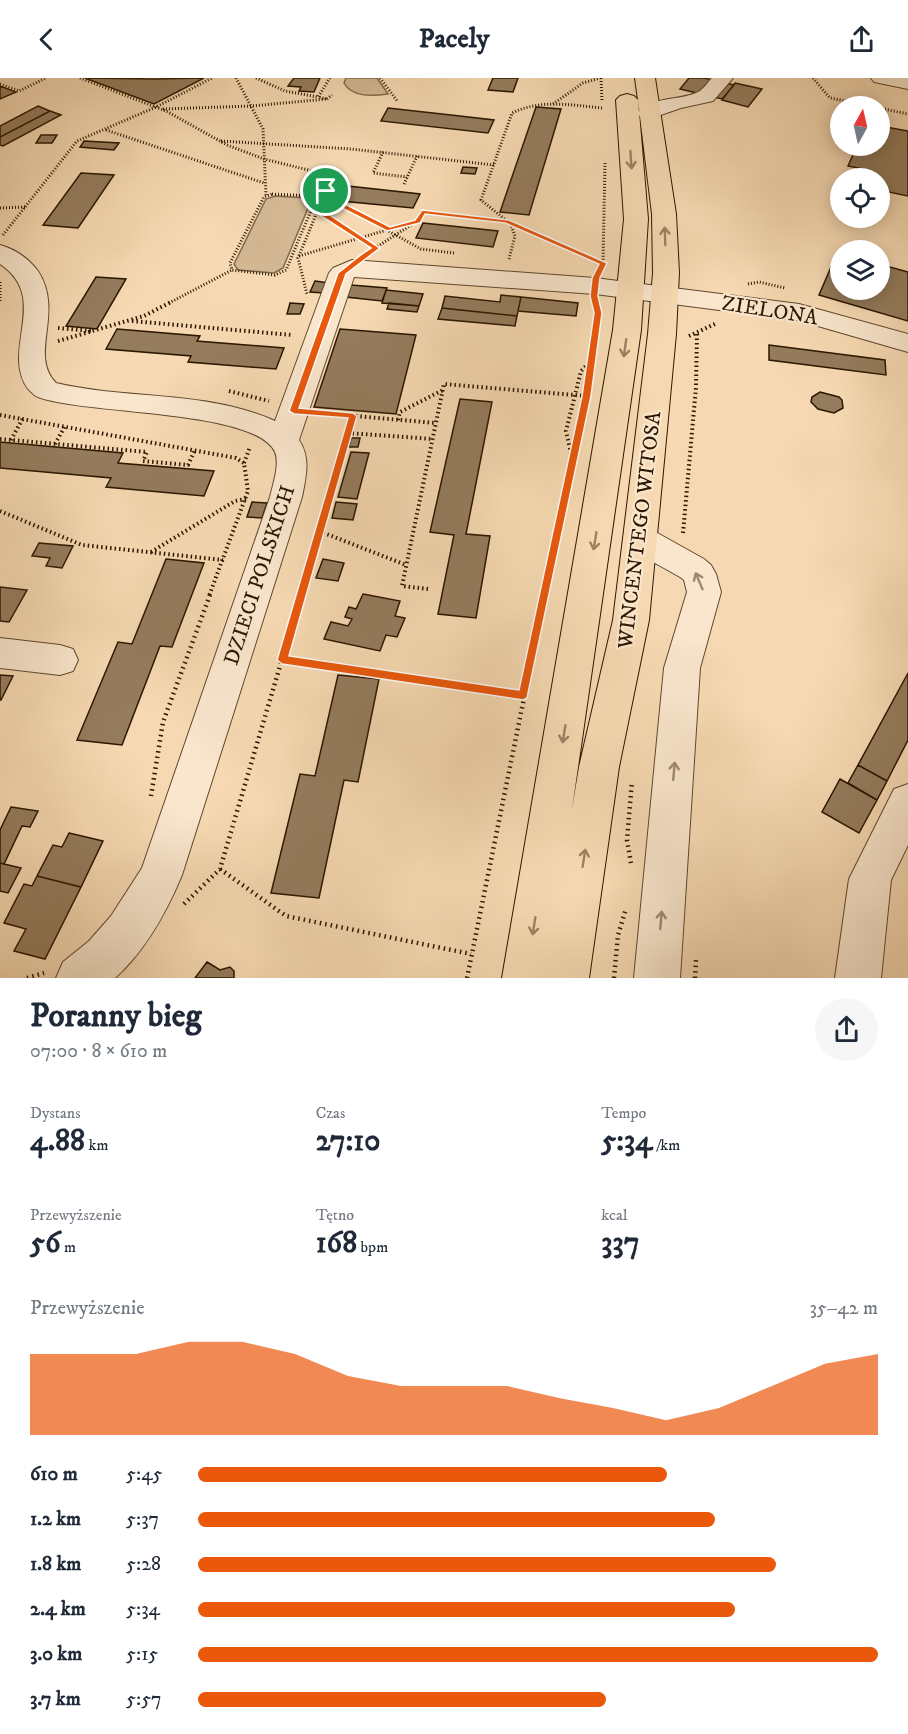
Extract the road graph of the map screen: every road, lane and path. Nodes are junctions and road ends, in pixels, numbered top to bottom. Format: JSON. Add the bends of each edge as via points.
{"nodes":[{"id":1,"x":46,"y":78,"type":"edge"},
{"id":2,"x":80,"y":78,"type":"edge"},
{"id":3,"x":212,"y":78,"type":"edge"},
{"id":4,"x":236,"y":78,"type":"edge"},
{"id":5,"x":256,"y":78,"type":"edge"},
{"id":6,"x":330,"y":78,"type":"edge"},
{"id":7,"x":380,"y":78,"type":"edge"},
{"id":8,"x":601,"y":78,"type":"edge"},
{"id":9,"x":625,"y":78,"type":"edge"},
{"id":10,"x":723,"y":78,"type":"edge"},
{"id":11,"x":813,"y":78,"type":"edge"},
{"id":12,"x":881,"y":78,"type":"edge"},
{"id":13,"x":908,"y":83,"type":"edge"},
{"id":14,"x":0,"y":84,"type":"edge"},
{"id":15,"x":332,"y":95,"type":"dead end"},
{"id":16,"x":646,"y":96,"type":"edge"},
{"id":17,"x":318,"y":97,"type":"junction"},
{"id":18,"x":830,"y":98,"type":"edge"},
{"id":19,"x":327,"y":99,"type":"junction"},
{"id":20,"x":398,"y":102,"type":"dead end"},
{"id":21,"x":552,"y":104,"type":"junction"},
{"id":22,"x":251,"y":106,"type":"junction"},
{"id":23,"x":158,"y":108,"type":"junction"},
{"id":24,"x":602,"y":108,"type":"junction"},
{"id":25,"x":890,"y":110,"type":"edge"},
{"id":26,"x":908,"y":114,"type":"edge"},
{"id":27,"x":603,"y":118,"type":"dead end"},
{"id":28,"x":104,"y":129,"type":"junction"},
{"id":29,"x":220,"y":141,"type":"junction"},
{"id":30,"x":263,"y":143,"type":"junction"},
{"id":31,"x":382,"y":152,"type":"junction"},
{"id":32,"x":417,"y":156,"type":"junction"},
{"id":33,"x":264,"y":159,"type":"junction"},
{"id":34,"x":605,"y":161,"type":"dead end"},
{"id":35,"x":494,"y":165,"type":"junction"},
{"id":36,"x":407,"y":177,"type":"junction"},
{"id":37,"x":264,"y":183,"type":"junction"},
{"id":38,"x":404,"y":184,"type":"dead end"},
{"id":39,"x":326,"y":191,"type":"junction"},
{"id":40,"x":266,"y":195,"type":"junction"},
{"id":41,"x":25,"y":207,"type":"junction"},
{"id":42,"x":0,"y":208,"type":"edge"},
{"id":43,"x":318,"y":211,"type":"junction"},
{"id":44,"x":417,"y":221,"type":"junction"},
{"id":45,"x":508,"y":222,"type":"junction"},
{"id":46,"x":389,"y":230,"type":"junction"},
{"id":47,"x":397,"y":234,"type":"junction"},
{"id":48,"x":0,"y":238,"type":"edge"},
{"id":49,"x":361,"y":238,"type":"junction"},
{"id":50,"x":4,"y":246,"type":"edge"},
{"id":51,"x":376,"y":248,"type":"junction"},
{"id":52,"x":454,"y":253,"type":"dead end"},
{"id":53,"x":299,"y":257,"type":"junction"},
{"id":54,"x":498,"y":258,"type":"dead end"},
{"id":55,"x":509,"y":259,"type":"junction"},
{"id":56,"x":516,"y":260,"type":"dead end"},
{"id":57,"x":352,"y":268,"type":"junction"},
{"id":58,"x":232,"y":270,"type":"junction"},
{"id":59,"x":599,"y":275,"type":"junction"},
{"id":60,"x":0,"y":282,"type":"edge"},
{"id":61,"x":647,"y":292,"type":"junction"},
{"id":62,"x":0,"y":302,"type":"edge"},
{"id":63,"x":311,"y":303,"type":"dead end"},
{"id":64,"x":127,"y":321,"type":"junction"},
{"id":65,"x":53,"y":328,"type":"dead end"},
{"id":66,"x":96,"y":331,"type":"junction"},
{"id":67,"x":292,"y":335,"type":"dead end"},
{"id":68,"x":51,"y":341,"type":"dead end"},
{"id":69,"x":908,"y":343,"type":"edge"},
{"id":70,"x":590,"y":363,"type":"junction"},
{"id":71,"x":590,"y":380,"type":"dead end"},
{"id":72,"x":588,"y":388,"type":"dead end"},
{"id":73,"x":443,"y":390,"type":"junction"},
{"id":74,"x":227,"y":391,"type":"dead end"},
{"id":75,"x":574,"y":395,"type":"junction"},
{"id":76,"x":587,"y":396,"type":"junction"},
{"id":77,"x":269,"y":401,"type":"dead end"},
{"id":78,"x":0,"y":415,"type":"edge"},
{"id":79,"x":353,"y":416,"type":"junction"},
{"id":80,"x":23,"y":418,"type":"junction"},
{"id":81,"x":398,"y":420,"type":"junction"},
{"id":82,"x":436,"y":423,"type":"junction"},
{"id":83,"x":289,"y":425,"type":"junction"},
{"id":84,"x":65,"y":426,"type":"junction"},
{"id":85,"x":348,"y":433,"type":"junction"},
{"id":86,"x":0,"y":439,"type":"edge"},
{"id":87,"x":433,"y":439,"type":"junction"},
{"id":88,"x":11,"y":440,"type":"junction"},
{"id":89,"x":152,"y":442,"type":"junction"},
{"id":90,"x":55,"y":444,"type":"junction"},
{"id":91,"x":195,"y":450,"type":"junction"},
{"id":92,"x":147,"y":452,"type":"junction"},
{"id":93,"x":572,"y":459,"type":"junction"},
{"id":94,"x":246,"y":499,"type":"junction"},
{"id":95,"x":0,"y":511,"type":"edge"},
{"id":96,"x":319,"y":531,"type":"junction"},
{"id":97,"x":640,"y":539,"type":"junction"},
{"id":98,"x":151,"y":552,"type":"junction"},
{"id":99,"x":223,"y":560,"type":"junction"},
{"id":100,"x":406,"y":565,"type":"junction"},
{"id":101,"x":428,"y":589,"type":"dead end"},
{"id":102,"x":0,"y":654,"type":"edge"},
{"id":103,"x":60,"y":660,"type":"dead end"},
{"id":104,"x":282,"y":660,"type":"junction"},
{"id":105,"x":523,"y":695,"type":"junction"},
{"id":106,"x":151,"y":799,"type":"dead end"},
{"id":107,"x":908,"y":802,"type":"edge"},
{"id":108,"x":220,"y":869,"type":"junction"},
{"id":109,"x":182,"y":906,"type":"dead end"},
{"id":110,"x":471,"y":954,"type":"junction"},
{"id":111,"x":64,"y":975,"type":"edge"},
{"id":112,"x":27,"y":978,"type":"edge"},
{"id":113,"x":467,"y":978,"type":"edge"},
{"id":114,"x":525,"y":978,"type":"edge"},
{"id":115,"x":566,"y":978,"type":"edge"},
{"id":116,"x":657,"y":978,"type":"edge"},
{"id":117,"x":858,"y":978,"type":"edge"}],
"edges":[{"from":1,"to":14,"type":"path","via":[[19,91]]},
{"from":2,"to":23,"type":"path"},
{"from":3,"to":23,"type":"path"},
{"from":4,"to":22,"type":"path"},
{"from":5,"to":17,"type":"path","via":[[285,91]]},
{"from":6,"to":17,"type":"path"},
{"from":7,"to":20,"type":"path"},
{"from":8,"to":21,"type":"path","via":[[583,83]]},
{"from":8,"to":24,"type":"path"},
{"from":9,"to":61,"type":"main road","name":"WINCENTEGO WITOSA","one_way":true,"via":[[636,219]]},
{"from":10,"to":16,"type":"street","via":[[706,97],[676,103]]},
{"from":11,"to":18,"type":"path"},
{"from":12,"to":13,"type":"street"},
{"from":15,"to":19,"type":"path"},
{"from":61,"to":16,"type":"main road","name":"WINCENTEGO WITOSA","one_way":true,"via":[[664,214]]},
{"from":17,"to":19,"type":"path"},
{"from":19,"to":22,"type":"path"},
{"from":21,"to":24,"type":"path"},
{"from":21,"to":35,"type":"path","via":[[528,106],[512,113]]},
{"from":22,"to":23,"type":"path"},
{"from":22,"to":30,"type":"path","via":[[263,129]]},
{"from":23,"to":28,"type":"path"},
{"from":23,"to":29,"type":"path"},
{"from":24,"to":27,"type":"path"},
{"from":25,"to":26,"type":"path"},
{"from":28,"to":37,"type":"path"},
{"from":28,"to":41,"type":"path","via":[[77,141]]},
{"from":29,"to":30,"type":"path"},
{"from":29,"to":33,"type":"path"},
{"from":30,"to":31,"type":"path"},
{"from":30,"to":33,"type":"path"},
{"from":31,"to":32,"type":"path"},
{"from":31,"to":36,"type":"path","via":[[373,173]]},
{"from":32,"to":35,"type":"path"},
{"from":32,"to":36,"type":"path"},
{"from":33,"to":37,"type":"path"},
{"from":33,"to":39,"type":"path","via":[[332,176]]},
{"from":34,"to":59,"type":"path"},
{"from":35,"to":45,"type":"path","via":[[481,200]]},
{"from":36,"to":38,"type":"path"},
{"from":37,"to":40,"type":"path"},
{"from":39,"to":43,"type":"path"},
{"from":39,"to":46,"type":"path","via":[[343,206]]},
{"from":40,"to":58,"type":"path","via":[[230,263]]},
{"from":40,"to":58,"type":"path","via":[[314,199],[286,270],[275,275]]},
{"from":41,"to":42,"type":"path"},
{"from":41,"to":48,"type":"path"},
{"from":43,"to":49,"type":"path"},
{"from":43,"to":53,"type":"path"},
{"from":44,"to":45,"type":"path","via":[[422,212]]},
{"from":44,"to":46,"type":"path"},
{"from":44,"to":47,"type":"path"},
{"from":45,"to":55,"type":"path","via":[[515,236]]},
{"from":45,"to":59,"type":"path"},
{"from":46,"to":47,"type":"path"},
{"from":46,"to":49,"type":"path"},
{"from":47,"to":51,"type":"path"},
{"from":47,"to":52,"type":"path","via":[[421,249]]},
{"from":48,"to":50,"type":"path"},
{"from":49,"to":51,"type":"path"},
{"from":49,"to":53,"type":"path"},
{"from":50,"to":83,"type":"street","via":[[28,278],[30,292],[14,359],[33,383],[71,398],[227,414],[253,422]]},
{"from":51,"to":57,"type":"path","via":[[355,261]]},
{"from":53,"to":63,"type":"path"},
{"from":54,"to":55,"type":"path"},
{"from":55,"to":56,"type":"path"},
{"from":57,"to":59,"type":"street","name":"ZIELONA"},
{"from":57,"to":83,"type":"street","via":[[342,273]]},
{"from":58,"to":64,"type":"path"},
{"from":59,"to":61,"type":"street","name":"ZIELONA"},
{"from":59,"to":70,"type":"path"},
{"from":60,"to":62,"type":"path"},
{"from":61,"to":69,"type":"street","name":"ZIELONA","via":[[799,312]]},
{"from":61,"to":97,"type":"main road","name":"WINCENTEGO WITOSA","via":[[648,477]]},
{"from":61,"to":114,"type":"main road","name":"WINCENTEGO WITOSA","one_way":true,"via":[[627,330]]},
{"from":64,"to":66,"type":"path"},
{"from":64,"to":67,"type":"path"},
{"from":65,"to":66,"type":"path"},
{"from":66,"to":68,"type":"path"},
{"from":70,"to":71,"type":"path"},
{"from":70,"to":75,"type":"path","via":[[580,371]]},
{"from":72,"to":76,"type":"path"},
{"from":73,"to":75,"type":"path","via":[[444,384]]},
{"from":73,"to":81,"type":"path","via":[[400,412]]},
{"from":73,"to":82,"type":"path"},
{"from":74,"to":77,"type":"path"},
{"from":75,"to":76,"type":"path"},
{"from":75,"to":93,"type":"path","via":[[566,431]]},
{"from":76,"to":93,"type":"path"},
{"from":78,"to":80,"type":"path"},
{"from":79,"to":81,"type":"path"},
{"from":79,"to":83,"type":"path"},
{"from":79,"to":85,"type":"path"},
{"from":80,"to":84,"type":"path"},
{"from":80,"to":88,"type":"path"},
{"from":81,"to":82,"type":"path"},
{"from":82,"to":87,"type":"path"},
{"from":83,"to":111,"type":"street","name":"DZIECI POLSKICH","via":[[292,458],[286,497],[161,875],[130,929],[111,950]]},
{"from":84,"to":89,"type":"path"},
{"from":84,"to":90,"type":"path"},
{"from":85,"to":87,"type":"path"},
{"from":85,"to":96,"type":"path"},
{"from":86,"to":88,"type":"path"},
{"from":87,"to":100,"type":"path"},
{"from":88,"to":90,"type":"path"},
{"from":89,"to":91,"type":"path"},
{"from":89,"to":92,"type":"path"},
{"from":90,"to":92,"type":"path"},
{"from":91,"to":92,"type":"path","via":[[188,465],[143,461]]},
{"from":91,"to":94,"type":"path","via":[[244,463]]},
{"from":93,"to":105,"type":"path"},
{"from":94,"to":98,"type":"path","via":[[235,501]]},
{"from":94,"to":99,"type":"path"},
{"from":95,"to":98,"type":"path","via":[[82,545]]},
{"from":96,"to":100,"type":"path"},
{"from":96,"to":104,"type":"path"},
{"from":115,"to":97,"type":"main road","name":"WINCENTEGO WITOSA","one_way":true,"via":[[599,767],[631,620]]},
{"from":116,"to":97,"type":"street","one_way":true,"via":[[682,668],[704,592],[699,574],[692,568]]},
{"from":98,"to":99,"type":"path"},
{"from":99,"to":106,"type":"path","via":[[163,722]]},
{"from":100,"to":101,"type":"path","via":[[402,586]]},
{"from":102,"to":103,"type":"street"},
{"from":104,"to":105,"type":"path"},
{"from":104,"to":108,"type":"path"},
{"from":105,"to":110,"type":"path"},
{"from":107,"to":117,"type":"street","via":[[870,879]]},
{"from":108,"to":109,"type":"path"},
{"from":108,"to":110,"type":"path","via":[[286,916]]},
{"from":110,"to":113,"type":"path"},
{"from":111,"to":112,"type":"path"}]}
